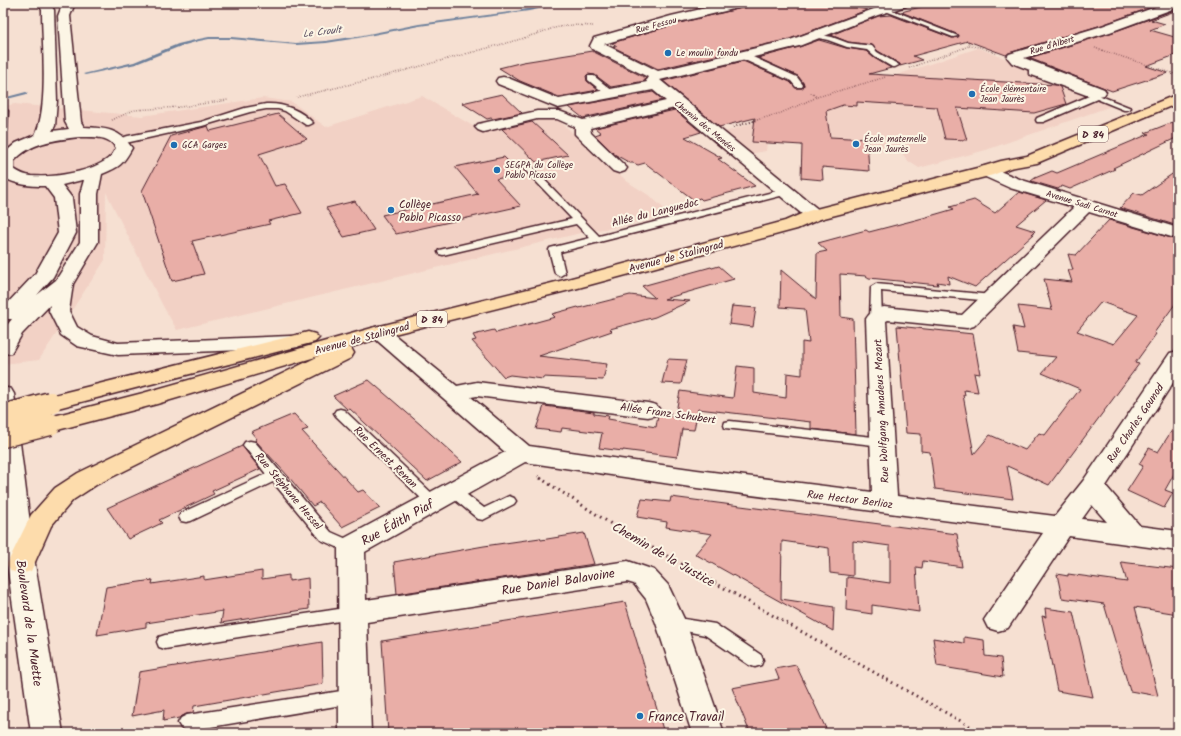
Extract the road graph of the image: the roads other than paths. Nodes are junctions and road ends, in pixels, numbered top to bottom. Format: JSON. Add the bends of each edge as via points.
{"nodes":[{"id":1,"x":44,"y":3,"type":"edge"},
{"id":2,"x":69,"y":3,"type":"edge"},
{"id":3,"x":742,"y":3,"type":"edge"},
{"id":4,"x":1178,"y":3,"type":"edge"},
{"id":5,"x":895,"y":5,"type":"edge"},
{"id":6,"x":816,"y":36,"type":"junction"},
{"id":7,"x":955,"y":36,"type":"road end"},
{"id":8,"x":597,"y":46,"type":"joint"},
{"id":9,"x":741,"y":55,"type":"junction"},
{"id":10,"x":895,"y":65,"type":"dead end"},
{"id":11,"x":1032,"y":72,"type":"dead end"},
{"id":12,"x":591,"y":78,"type":"dead end"},
{"id":13,"x":503,"y":81,"type":"dead end"},
{"id":14,"x":656,"y":81,"type":"junction"},
{"id":15,"x":799,"y":85,"type":"dead end"},
{"id":16,"x":1178,"y":88,"type":"edge"},
{"id":17,"x":611,"y":94,"type":"junction"},
{"id":18,"x":1097,"y":94,"type":"junction"},
{"id":19,"x":1178,"y":98,"type":"edge"},
{"id":20,"x":676,"y":103,"type":"junction"},
{"id":21,"x":1127,"y":108,"type":"junction"},
{"id":22,"x":3,"y":111,"type":"edge"},
{"id":23,"x":1093,"y":118,"type":"dead end"},
{"id":24,"x":1040,"y":120,"type":"dead end"},
{"id":25,"x":309,"y":123,"type":"dead end"},
{"id":26,"x":582,"y":125,"type":"junction"},
{"id":27,"x":483,"y":127,"type":"dead end"},
{"id":28,"x":3,"y":130,"type":"edge"},
{"id":29,"x":83,"y":132,"type":"junction"},
{"id":30,"x":1055,"y":134,"type":"dead end"},
{"id":31,"x":41,"y":139,"type":"junction"},
{"id":32,"x":121,"y":141,"type":"junction"},
{"id":33,"x":6,"y":156,"type":"edge"},
{"id":34,"x":1007,"y":164,"type":"junction"},
{"id":35,"x":526,"y":166,"type":"dead end"},
{"id":36,"x":618,"y":168,"type":"dead end"},
{"id":37,"x":987,"y":171,"type":"junction"},
{"id":38,"x":94,"y":172,"type":"junction"},
{"id":39,"x":6,"y":173,"type":"edge"},
{"id":40,"x":50,"y":181,"type":"junction"},
{"id":41,"x":785,"y":192,"type":"junction"},
{"id":42,"x":1086,"y":205,"type":"junction"},
{"id":43,"x":814,"y":215,"type":"junction"},
{"id":44,"x":579,"y":220,"type":"junction"},
{"id":45,"x":1178,"y":234,"type":"edge"},
{"id":46,"x":597,"y":239,"type":"junction"},
{"id":47,"x":443,"y":252,"type":"dead end"},
{"id":48,"x":560,"y":273,"type":"junction"},
{"id":49,"x":63,"y":284,"type":"junction"},
{"id":50,"x":992,"y":298,"type":"junction"},
{"id":51,"x":876,"y":319,"type":"junction"},
{"id":52,"x":3,"y":320,"type":"edge"},
{"id":53,"x":379,"y":332,"type":"junction"},
{"id":54,"x":290,"y":342,"type":"junction"},
{"id":55,"x":3,"y":348,"type":"edge"},
{"id":56,"x":1178,"y":358,"type":"edge"},
{"id":57,"x":3,"y":394,"type":"edge"},
{"id":58,"x":454,"y":394,"type":"junction"},
{"id":59,"x":648,"y":410,"type":"road end"},
{"id":60,"x":340,"y":413,"type":"dead end"},
{"id":61,"x":50,"y":414,"type":"junction"},
{"id":62,"x":3,"y":416,"type":"edge"},
{"id":63,"x":730,"y":425,"type":"road end"},
{"id":64,"x":3,"y":436,"type":"edge"},
{"id":65,"x":882,"y":442,"type":"junction"},
{"id":66,"x":250,"y":445,"type":"dead end"},
{"id":67,"x":522,"y":453,"type":"junction"},
{"id":68,"x":275,"y":475,"type":"junction"},
{"id":69,"x":1092,"y":487,"type":"junction"},
{"id":70,"x":443,"y":496,"type":"junction"},
{"id":71,"x":509,"y":501,"type":"dead end"},
{"id":72,"x":885,"y":503,"type":"junction"},
{"id":73,"x":186,"y":517,"type":"dead end"},
{"id":74,"x":1062,"y":526,"type":"junction"},
{"id":75,"x":1132,"y":535,"type":"junction"},
{"id":76,"x":1178,"y":541,"type":"edge"},
{"id":77,"x":351,"y":547,"type":"junction"},
{"id":78,"x":21,"y":564,"type":"junction"},
{"id":79,"x":352,"y":613,"type":"junction"},
{"id":80,"x":998,"y":620,"type":"dead end"},
{"id":81,"x":671,"y":623,"type":"junction"},
{"id":82,"x":165,"y":642,"type":"dead end"},
{"id":83,"x":755,"y":660,"type":"dead end"},
{"id":84,"x":354,"y":696,"type":"junction"},
{"id":85,"x":187,"y":723,"type":"dead end"},
{"id":86,"x":47,"y":733,"type":"edge"},
{"id":87,"x":355,"y":733,"type":"edge"},
{"id":88,"x":708,"y":733,"type":"edge"}],
"edges":[{"from":1,"to":31,"type":"street","via":[[48,10],[50,101],[47,126]]},
{"from":2,"to":29,"type":"street","via":[[64,16],[73,122]]},
{"from":3,"to":8,"type":"street","name":"Rue Fessou","via":[[599,41]]},
{"from":4,"to":18,"type":"street","name":"Rue d'Albert","via":[[1014,57]]},
{"from":5,"to":6,"type":"street"},
{"from":5,"to":7,"type":"lane"},
{"from":6,"to":9,"type":"street"},
{"from":6,"to":10,"type":"lane","via":[[869,48],[875,55]]},
{"from":8,"to":14,"type":"street","name":"Chemin des Menées"},
{"from":9,"to":14,"type":"street"},
{"from":9,"to":15,"type":"lane","via":[[794,79]]},
{"from":11,"to":18,"type":"lane"},
{"from":12,"to":17,"type":"lane"},
{"from":13,"to":17,"type":"street","via":[[558,104]]},
{"from":14,"to":17,"type":"street"},
{"from":14,"to":20,"type":"street","name":"Chemin des Menées"},
{"from":16,"to":21,"type":"main road","number":"D 84"},
{"from":18,"to":21,"type":"lane"},
{"from":18,"to":24,"type":"lane"},
{"from":19,"to":34,"type":"main road","name":"Avenue de Stalingrad","number":"D 84","via":[[1031,160]]},
{"from":20,"to":26,"type":"street"},
{"from":20,"to":41,"type":"street","name":"Chemin des Menées"},
{"from":21,"to":23,"type":"main road","number":"D 84"},
{"from":22,"to":28,"type":"lane"},
{"from":25,"to":32,"type":"lane","via":[[288,108],[262,107],[202,124]]},
{"from":26,"to":27,"type":"street","via":[[559,114],[537,115]]},
{"from":26,"to":36,"type":"street","via":[[583,134]]},
{"from":29,"to":31,"type":"street"},
{"from":29,"to":32,"type":"street","via":[[102,133]]},
{"from":30,"to":34,"type":"main road","name":"Avenue de Stalingrad","number":"D 84","via":[[1042,144],[1015,156]]},
{"from":31,"to":33,"type":"street"},
{"from":32,"to":38,"type":"street","via":[[124,148],[120,156]]},
{"from":33,"to":39,"type":"street"},
{"from":34,"to":37,"type":"main road","name":"Avenue de Stalingrad","number":"D 84"},
{"from":35,"to":44,"type":"lane"},
{"from":37,"to":42,"type":"street","name":"Avenue Sadi Carnot","via":[[1016,184]]},
{"from":37,"to":43,"type":"main road","name":"Avenue de Stalingrad","number":"D 84"},
{"from":38,"to":40,"type":"street"},
{"from":38,"to":49,"type":"street","via":[[89,194],[88,242]]},
{"from":39,"to":40,"type":"street","via":[[24,180]]},
{"from":40,"to":52,"type":"street","via":[[62,198],[66,233],[43,277]]},
{"from":41,"to":43,"type":"street","name":"Chemin des Menées"},
{"from":41,"to":46,"type":"lane","name":"Allée du Languedoc"},
{"from":42,"to":45,"type":"street","name":"Avenue Sadi Carnot"},
{"from":42,"to":50,"type":"street"},
{"from":43,"to":48,"type":"main road","name":"Avenue de Stalingrad","number":"D 84","via":[[778,216]]},
{"from":43,"to":53,"type":"main road","name":"Avenue de Stalingrad","number":"D 84","via":[[791,225]]},
{"from":44,"to":46,"type":"lane"},
{"from":44,"to":47,"type":"lane"},
{"from":46,"to":48,"type":"lane","name":"Allée du Languedoc","via":[[554,250]]},
{"from":48,"to":54,"type":"main road","name":"Avenue de Stalingrad","number":"D 84"},
{"from":49,"to":54,"type":"street","via":[[59,312],[68,330],[84,341],[118,349]]},
{"from":49,"to":55,"type":"street","via":[[35,307],[13,331]]},
{"from":50,"to":51,"type":"street","via":[[968,322],[884,313]]},
{"from":50,"to":51,"type":"lane","name":"Rue Wolfgang Amadeus Mozart","via":[[876,287]]},
{"from":51,"to":65,"type":"street","name":"Rue Wolfgang Amadeus Mozart"},
{"from":53,"to":58,"type":"street"},
{"from":53,"to":61,"type":"main road","name":"Avenue de Stalingrad","number":"D 84","via":[[149,399]]},
{"from":53,"to":78,"type":"main road","via":[[352,348],[87,479],[64,494],[40,522]]},
{"from":54,"to":61,"type":"main road","name":"Avenue de Stalingrad","number":"D 84"},
{"from":56,"to":69,"type":"street","name":"Rue Charles Gounod"},
{"from":57,"to":78,"type":"street","name":"Boulevard de la Muette"},
{"from":58,"to":59,"type":"street","name":"Allée Franz Schubert","via":[[477,389]]},
{"from":58,"to":67,"type":"street"},
{"from":60,"to":70,"type":"lane","name":"Rue Ernest Renan"},
{"from":61,"to":62,"type":"main road","name":"Avenue de Stalingrad","number":"D 84","bridge":true},
{"from":61,"to":64,"type":"main road","name":"Avenue de Stalingrad","number":"D 84","bridge":true},
{"from":63,"to":65,"type":"lane","name":"Allée Franz Schubert"},
{"from":65,"to":72,"type":"street","name":"Rue Wolfgang Amadeus Mozart"},
{"from":66,"to":68,"type":"lane","name":"Rue Stéphane Hessel"},
{"from":67,"to":70,"type":"street","name":"Rue Édith Piaf"},
{"from":67,"to":72,"type":"street","name":"Rue Hector Berlioz"},
{"from":68,"to":73,"type":"lane"},
{"from":68,"to":77,"type":"lane","name":"Rue Stéphane Hessel","via":[[326,536]]},
{"from":69,"to":74,"type":"street","name":"Rue Charles Gounod"},
{"from":69,"to":75,"type":"street"},
{"from":70,"to":71,"type":"lane","name":"Rue Ernest Renan","via":[[484,515]]},
{"from":70,"to":77,"type":"street","name":"Rue Édith Piaf"},
{"from":72,"to":74,"type":"street","name":"Rue Hector Berlioz"},
{"from":74,"to":75,"type":"street","name":"Rue Hector Berlioz"},
{"from":74,"to":80,"type":"street","name":"Rue Charles Gounod"},
{"from":75,"to":76,"type":"street","name":"Rue Hector Berlioz"},
{"from":77,"to":79,"type":"street","name":"Rue Édith Piaf"},
{"from":78,"to":86,"type":"street","name":"Boulevard de la Muette"},
{"from":79,"to":81,"type":"street","name":"Rue Daniel Balavoine","via":[[628,571],[644,577],[658,593]]},
{"from":79,"to":82,"type":"lane"},
{"from":79,"to":84,"type":"street","name":"Rue Édith Piaf"},
{"from":81,"to":83,"type":"lane","via":[[709,629]]},
{"from":81,"to":88,"type":"street","name":"Rue Daniel Balavoine"},
{"from":84,"to":85,"type":"lane"},
{"from":84,"to":87,"type":"street","name":"Rue Édith Piaf"}]}
